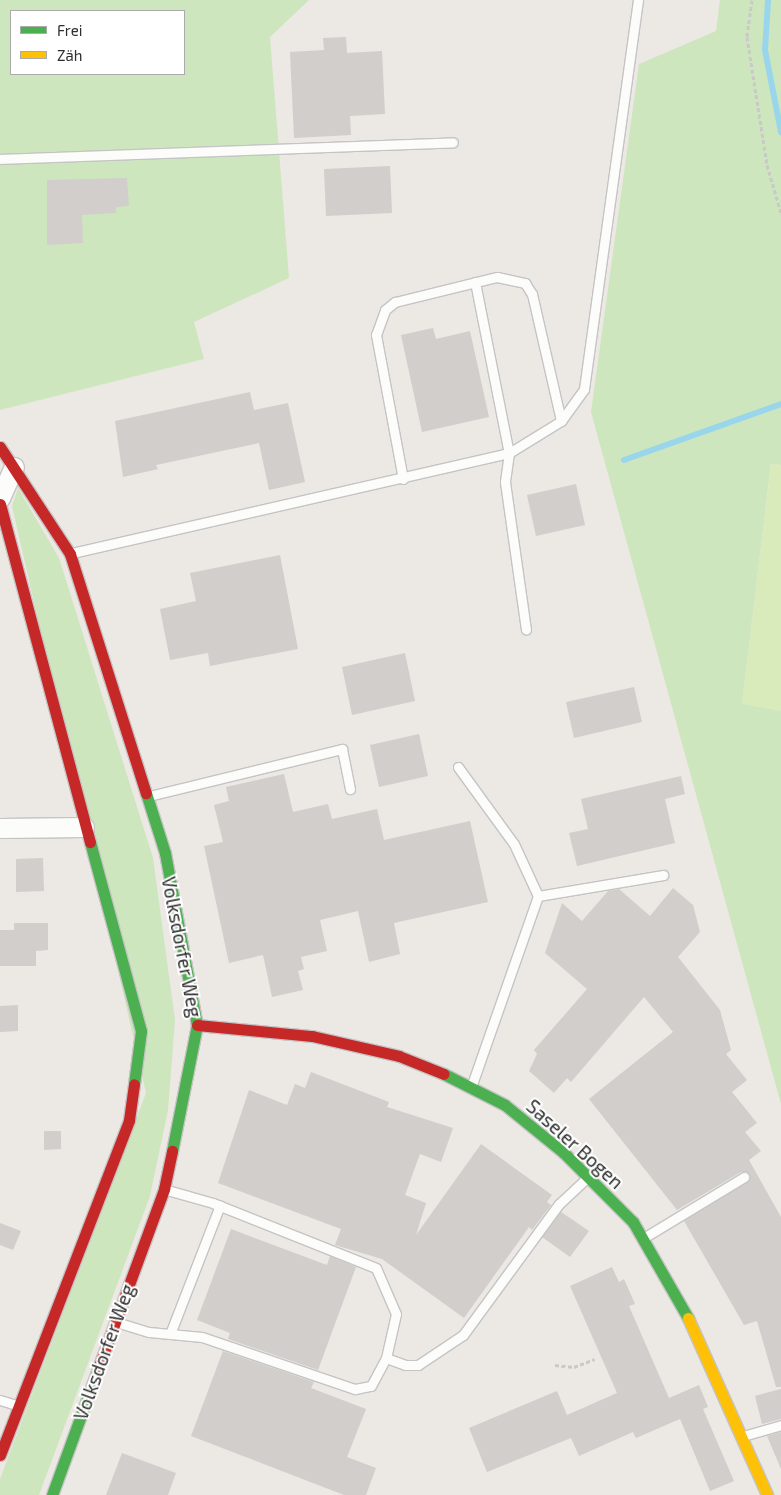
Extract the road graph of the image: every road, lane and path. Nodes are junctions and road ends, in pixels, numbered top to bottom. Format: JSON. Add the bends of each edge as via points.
{"nodes":[{"id":1,"x":638,"y":0,"type":"edge"},
{"id":2,"x":752,"y":0,"type":"edge"},
{"id":3,"x":453,"y":142,"type":"dead end"},
{"id":4,"x":0,"y":159,"type":"edge"},
{"id":5,"x":781,"y":213,"type":"edge"},
{"id":6,"x":475,"y":282,"type":"junction"},
{"id":7,"x":561,"y":421,"type":"junction"},
{"id":8,"x":0,"y":447,"type":"edge"},
{"id":9,"x":510,"y":453,"type":"junction"},
{"id":10,"x":14,"y":467,"type":"junction"},
{"id":11,"x":403,"y":478,"type":"junction"},
{"id":12,"x":0,"y":498,"type":"edge"},
{"id":13,"x":0,"y":504,"type":"edge"},
{"id":14,"x":70,"y":554,"type":"junction"},
{"id":15,"x":526,"y":630,"type":"dead end"},
{"id":16,"x":458,"y":767,"type":"dead end"},
{"id":17,"x":350,"y":789,"type":"dead end"},
{"id":18,"x":147,"y":797,"type":"junction"},
{"id":19,"x":0,"y":828,"type":"edge"},
{"id":20,"x":84,"y":828,"type":"junction"},
{"id":21,"x":663,"y":875,"type":"dead end"},
{"id":22,"x":538,"y":896,"type":"junction"},
{"id":23,"x":197,"y":1025,"type":"junction"},
{"id":24,"x":471,"y":1087,"type":"junction"},
{"id":25,"x":590,"y":1176,"type":"junction"},
{"id":26,"x":744,"y":1177,"type":"dead end"},
{"id":27,"x":164,"y":1190,"type":"junction"},
{"id":28,"x":220,"y":1205,"type":"junction"},
{"id":29,"x":643,"y":1238,"type":"junction"},
{"id":30,"x":115,"y":1322,"type":"junction"},
{"id":31,"x":170,"y":1334,"type":"junction"},
{"id":32,"x":386,"y":1358,"type":"junction"},
{"id":33,"x":595,"y":1359,"type":"dead end"},
{"id":34,"x":556,"y":1365,"type":"dead end"},
{"id":35,"x":0,"y":1400,"type":"edge"},
{"id":36,"x":19,"y":1406,"type":"junction"},
{"id":37,"x":781,"y":1425,"type":"edge"},
{"id":38,"x":742,"y":1436,"type":"junction"},
{"id":39,"x":0,"y":1455,"type":"edge"},
{"id":40,"x":52,"y":1495,"type":"edge"},
{"id":41,"x":767,"y":1495,"type":"edge"}],
"edges":[{"from":1,"to":7,"type":"lane","via":[[584,390]]},
{"from":2,"to":5,"type":"path","via":[[747,38],[767,165]]},
{"from":3,"to":4,"type":"lane"},
{"from":6,"to":7,"type":"lane","via":[[507,276],[525,283],[532,294]]},
{"from":6,"to":9,"type":"lane"},
{"from":6,"to":11,"type":"lane","via":[[395,302],[378,324],[377,349]]},
{"from":7,"to":9,"type":"lane"},
{"from":8,"to":10,"type":"street","name":"Volksdorfer Weg"},
{"from":9,"to":11,"type":"lane"},
{"from":9,"to":15,"type":"lane","via":[[505,482]]},
{"from":10,"to":12,"type":"street"},
{"from":10,"to":14,"type":"street","name":"Volksdorfer Weg"},
{"from":11,"to":14,"type":"lane"},
{"from":13,"to":20,"type":"street"},
{"from":14,"to":18,"type":"street","name":"Volksdorfer Weg"},
{"from":16,"to":22,"type":"lane","via":[[514,844]]},
{"from":17,"to":18,"type":"lane","via":[[342,749],[296,756]]},
{"from":18,"to":23,"type":"street","name":"Volksdorfer Weg","via":[[164,854]]},
{"from":19,"to":20,"type":"street"},
{"from":20,"to":36,"type":"street","via":[[141,1031],[129,1120]]},
{"from":21,"to":22,"type":"lane"},
{"from":22,"to":24,"type":"lane"},
{"from":23,"to":24,"type":"street","name":"Saseler Bogen","via":[[312,1036],[399,1056]]},
{"from":23,"to":27,"type":"street","name":"Volksdorfer Weg"},
{"from":24,"to":25,"type":"street","name":"Saseler Bogen","via":[[505,1105]]},
{"from":25,"to":29,"type":"street","name":"Saseler Bogen"},
{"from":25,"to":32,"type":"lane","via":[[559,1204],[463,1335],[418,1364],[404,1365]]},
{"from":26,"to":29,"type":"lane"},
{"from":27,"to":28,"type":"lane"},
{"from":27,"to":30,"type":"street","name":"Volksdorfer Weg"},
{"from":28,"to":31,"type":"lane"},
{"from":28,"to":32,"type":"lane","via":[[376,1268],[396,1314]]},
{"from":29,"to":38,"type":"street","name":"Saseler Bogen","via":[[681,1301]]},
{"from":30,"to":31,"type":"lane"},
{"from":30,"to":40,"type":"street","name":"Volksdorfer Weg"},
{"from":31,"to":32,"type":"lane","via":[[202,1338],[355,1389],[371,1386]]},
{"from":33,"to":34,"type":"path","via":[[574,1367]]},
{"from":35,"to":36,"type":"lane"},
{"from":36,"to":39,"type":"street"},
{"from":37,"to":38,"type":"lane"},
{"from":38,"to":41,"type":"street","name":"Saseler Bogen"}]}
